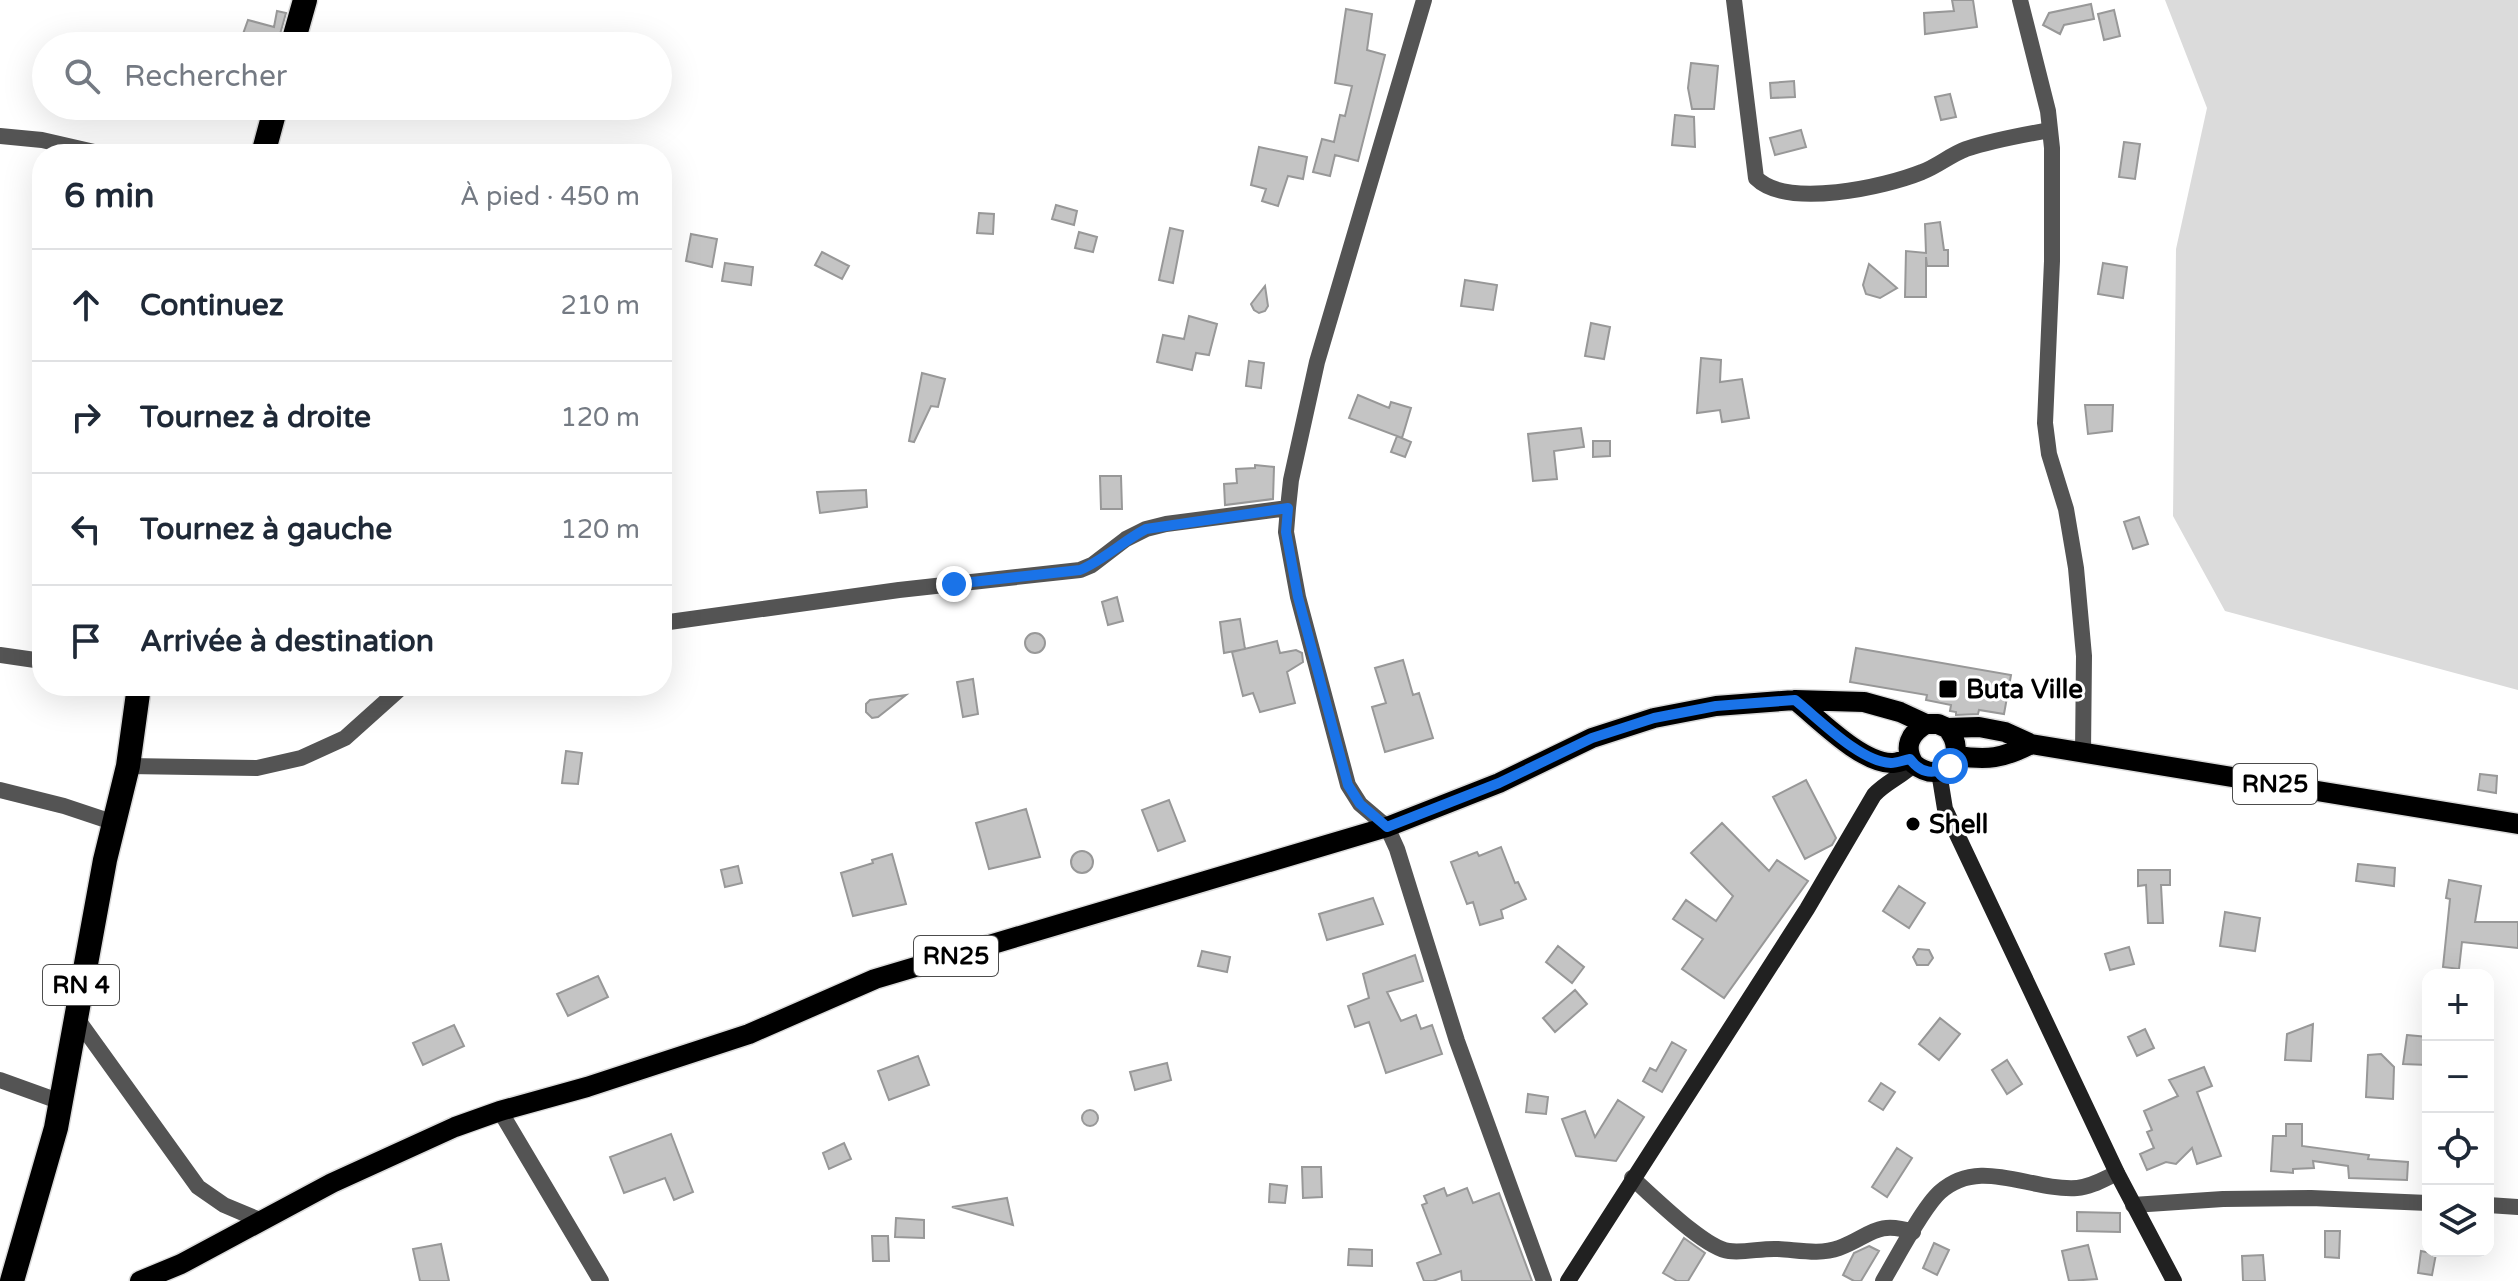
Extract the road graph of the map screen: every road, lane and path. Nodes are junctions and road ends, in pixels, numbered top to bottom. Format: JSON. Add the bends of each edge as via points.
{"nodes":[{"id":1,"x":305,"y":0,"type":"edge"},
{"id":2,"x":1424,"y":0,"type":"edge"},
{"id":3,"x":1734,"y":0,"type":"edge"},
{"id":4,"x":2020,"y":0,"type":"edge"},
{"id":5,"x":296,"y":32,"type":"edge"},
{"id":6,"x":272,"y":120,"type":"edge"},
{"id":7,"x":2050,"y":130,"type":"junction"},
{"id":8,"x":0,"y":136,"type":"edge"},
{"id":9,"x":59,"y":144,"type":"edge"},
{"id":10,"x":266,"y":144,"type":"edge"},
{"id":11,"x":1288,"y":508,"type":"junction"},
{"id":12,"x":672,"y":622,"type":"edge"},
{"id":13,"x":0,"y":655,"type":"edge"},
{"id":14,"x":32,"y":660,"type":"edge"},
{"id":15,"x":138,"y":696,"type":"edge"},
{"id":16,"x":392,"y":696,"type":"edge"},
{"id":17,"x":1795,"y":700,"type":"junction"},
{"id":18,"x":1926,"y":724,"type":"junction"},
{"id":19,"x":1947,"y":728,"type":"junction"},
{"id":20,"x":2031,"y":744,"type":"junction"},
{"id":21,"x":2083,"y":752,"type":"junction"},
{"id":22,"x":1956,"y":756,"type":"junction"},
{"id":23,"x":1912,"y":762,"type":"junction"},
{"id":24,"x":128,"y":766,"type":"junction"},
{"id":25,"x":1939,"y":772,"type":"junction"},
{"id":26,"x":0,"y":790,"type":"edge"},
{"id":27,"x":115,"y":823,"type":"junction"},
{"id":28,"x":2518,"y":824,"type":"edge"},
{"id":29,"x":1387,"y":827,"type":"junction"},
{"id":30,"x":75,"y":1016,"type":"junction"},
{"id":31,"x":0,"y":1080,"type":"edge"},
{"id":32,"x":61,"y":1102,"type":"junction"},
{"id":33,"x":500,"y":1111,"type":"junction"},
{"id":34,"x":2117,"y":1173,"type":"junction"},
{"id":35,"x":1632,"y":1178,"type":"junction"},
{"id":36,"x":2422,"y":1203,"type":"edge"},
{"id":37,"x":2133,"y":1205,"type":"junction"},
{"id":38,"x":2494,"y":1205,"type":"edge"},
{"id":39,"x":2518,"y":1207,"type":"edge"},
{"id":40,"x":262,"y":1221,"type":"junction"},
{"id":41,"x":1913,"y":1232,"type":"junction"},
{"id":42,"x":12,"y":1281,"type":"edge"},
{"id":43,"x":140,"y":1281,"type":"edge"},
{"id":44,"x":601,"y":1281,"type":"edge"},
{"id":45,"x":1544,"y":1281,"type":"edge"},
{"id":46,"x":1568,"y":1281,"type":"edge"},
{"id":47,"x":1883,"y":1281,"type":"edge"},
{"id":48,"x":2174,"y":1281,"type":"edge"}],
"edges":[{"from":1,"to":5,"type":"highway"},
{"from":2,"to":11,"type":"street","via":[[1317,362]]},
{"from":3,"to":7,"type":"street","via":[[1756,178],[1764,186],[1826,194],[1890,184],[1961,151]]},
{"from":4,"to":7,"type":"street"},
{"from":6,"to":10,"type":"highway"},
{"from":7,"to":21,"type":"street","via":[[2052,261],[2045,423],[2076,568],[2084,656]]},
{"from":8,"to":9,"type":"street"},
{"from":11,"to":12,"type":"street","via":[[1146,529],[1080,570]]},
{"from":11,"to":29,"type":"street","via":[[1286,532],[1298,597],[1348,785],[1360,804]]},
{"from":13,"to":14,"type":"street"},
{"from":15,"to":24,"type":"highway","number":"RN 4"},
{"from":16,"to":24,"type":"street","via":[[345,738],[301,758],[257,768]]},
{"from":17,"to":18,"type":"main road","number":"RN25","via":[[1864,702]]},
{"from":17,"to":23,"type":"main road","via":[[1873,759]]},
{"from":17,"to":29,"type":"main road","number":"RN25","via":[[1716,706],[1654,718],[1592,738],[1499,783]]},
{"from":18,"to":19,"type":"main road"},
{"from":18,"to":23,"type":"main road","via":[[1910,738]]},
{"from":19,"to":20,"type":"main road","number":"RN25","via":[[2005,732]]},
{"from":19,"to":22,"type":"main road","via":[[1954,736]]},
{"from":20,"to":21,"type":"main road","number":"RN25"},
{"from":20,"to":22,"type":"main road","number":"RN25","via":[[2006,756]]},
{"from":21,"to":28,"type":"main road","number":"RN25"},
{"from":22,"to":25,"type":"main road"},
{"from":23,"to":25,"type":"main road","via":[[1930,773]]},
{"from":23,"to":35,"type":"street","via":[[1901,777],[1874,795],[1798,923]]},
{"from":24,"to":27,"type":"highway","number":"RN 4"},
{"from":25,"to":34,"type":"street","via":[[1945,809]]},
{"from":26,"to":27,"type":"street"},
{"from":27,"to":30,"type":"highway","number":"RN 4"},
{"from":29,"to":33,"type":"main road","number":"RN25","via":[[875,979],[749,1034]]},
{"from":29,"to":45,"type":"street"},
{"from":30,"to":32,"type":"highway","number":"RN 4"},
{"from":30,"to":40,"type":"street","via":[[198,1187]]},
{"from":31,"to":32,"type":"street"},
{"from":32,"to":42,"type":"highway","number":"RN 4"},
{"from":33,"to":40,"type":"main road","number":"RN25","via":[[409,1146]]},
{"from":33,"to":44,"type":"street"},
{"from":34,"to":37,"type":"street"},
{"from":34,"to":41,"type":"street","via":[[2076,1188],[1982,1174],[1962,1176],[1938,1193]]},
{"from":35,"to":41,"type":"street","via":[[1690,1228],[1727,1251],[1827,1251],[1879,1228]]},
{"from":35,"to":46,"type":"street"},
{"from":36,"to":37,"type":"street","via":[[2311,1198]]},
{"from":37,"to":48,"type":"street"},
{"from":38,"to":39,"type":"street"},
{"from":40,"to":43,"type":"main road","number":"RN25"},
{"from":41,"to":47,"type":"street"}]}
